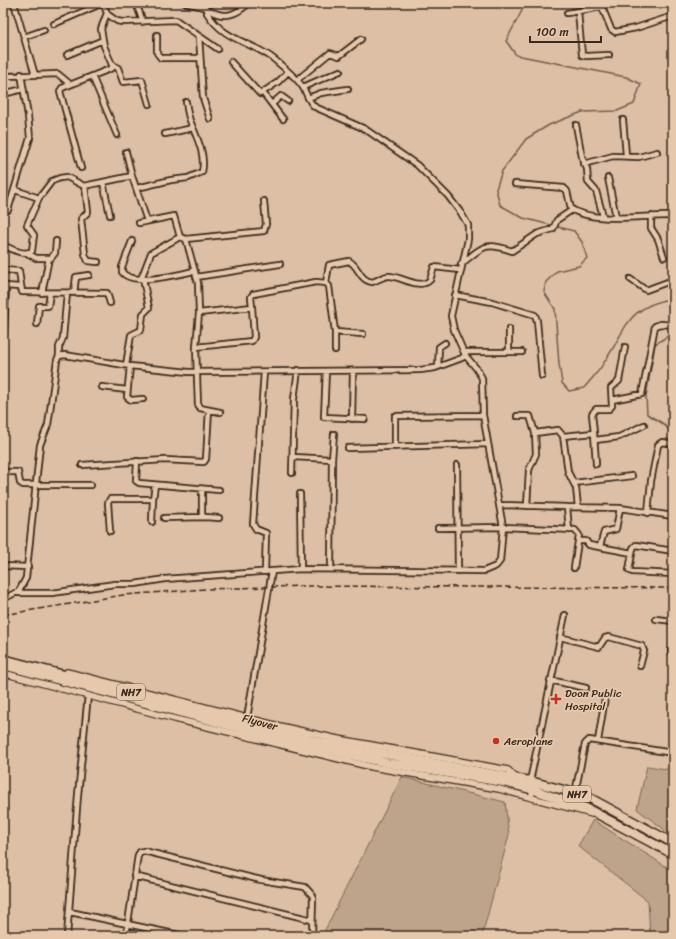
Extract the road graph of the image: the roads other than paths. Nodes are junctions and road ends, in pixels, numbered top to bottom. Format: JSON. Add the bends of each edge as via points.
{"nodes":[{"id":1,"x":14,"y":3,"type":"edge"},
{"id":2,"x":103,"y":3,"type":"edge"},
{"id":3,"x":136,"y":3,"type":"edge"},
{"id":4,"x":185,"y":3,"type":"edge"},
{"id":5,"x":210,"y":3,"type":"edge"},
{"id":6,"x":249,"y":3,"type":"edge"},
{"id":7,"x":206,"y":9,"type":"junction"},
{"id":8,"x":578,"y":12,"type":"junction"},
{"id":9,"x":567,"y":13,"type":"dead end"},
{"id":10,"x":107,"y":14,"type":"junction"},
{"id":11,"x":673,"y":16,"type":"edge"},
{"id":12,"x":143,"y":22,"type":"junction"},
{"id":13,"x":54,"y":24,"type":"dead end"},
{"id":14,"x":44,"y":30,"type":"dead end"},
{"id":15,"x":157,"y":35,"type":"dead end"},
{"id":16,"x":199,"y":36,"type":"junction"},
{"id":17,"x":24,"y":37,"type":"junction"},
{"id":18,"x":361,"y":39,"type":"dead end"},
{"id":19,"x":103,"y":40,"type":"junction"},
{"id":20,"x":218,"y":49,"type":"dead end"},
{"id":21,"x":67,"y":55,"type":"dead end"},
{"id":22,"x":608,"y":56,"type":"dead end"},
{"id":23,"x":200,"y":58,"type":"junction"},
{"id":24,"x":231,"y":62,"type":"dead end"},
{"id":25,"x":113,"y":65,"type":"junction"},
{"id":26,"x":340,"y":71,"type":"dead end"},
{"id":27,"x":288,"y":72,"type":"junction"},
{"id":28,"x":3,"y":73,"type":"edge"},
{"id":29,"x":21,"y":74,"type":"junction"},
{"id":30,"x":35,"y":75,"type":"junction"},
{"id":31,"x":92,"y":76,"type":"junction"},
{"id":32,"x":296,"y":80,"type":"junction"},
{"id":33,"x":70,"y":84,"type":"junction"},
{"id":34,"x":303,"y":87,"type":"junction"},
{"id":35,"x":23,"y":89,"type":"junction"},
{"id":36,"x":348,"y":89,"type":"dead end"},
{"id":37,"x":263,"y":93,"type":"junction"},
{"id":38,"x":3,"y":94,"type":"edge"},
{"id":39,"x":308,"y":98,"type":"junction"},
{"id":40,"x":288,"y":101,"type":"dead end"},
{"id":41,"x":186,"y":102,"type":"dead end"},
{"id":42,"x":149,"y":104,"type":"dead end"},
{"id":43,"x":272,"y":104,"type":"junction"},
{"id":44,"x":210,"y":118,"type":"dead end"},
{"id":45,"x":283,"y":119,"type":"dead end"},
{"id":46,"x":623,"y":120,"type":"dead end"},
{"id":47,"x":576,"y":125,"type":"dead end"},
{"id":48,"x":193,"y":128,"type":"junction"},
{"id":49,"x":165,"y":134,"type":"dead end"},
{"id":50,"x":117,"y":135,"type":"dead end"},
{"id":51,"x":126,"y":152,"type":"dead end"},
{"id":52,"x":657,"y":152,"type":"dead end"},
{"id":53,"x":626,"y":155,"type":"junction"},
{"id":54,"x":584,"y":164,"type":"junction"},
{"id":55,"x":81,"y":168,"type":"dead end"},
{"id":56,"x":132,"y":176,"type":"junction"},
{"id":57,"x":608,"y":178,"type":"dead end"},
{"id":58,"x":104,"y":182,"type":"junction"},
{"id":59,"x":515,"y":184,"type":"dead end"},
{"id":60,"x":85,"y":186,"type":"junction"},
{"id":61,"x":137,"y":188,"type":"junction"},
{"id":62,"x":15,"y":190,"type":"junction"},
{"id":63,"x":39,"y":198,"type":"junction"},
{"id":64,"x":264,"y":201,"type":"dead end"},
{"id":65,"x":8,"y":210,"type":"dead end"},
{"id":66,"x":572,"y":210,"type":"junction"},
{"id":67,"x":110,"y":215,"type":"dead end"},
{"id":68,"x":603,"y":216,"type":"junction"},
{"id":69,"x":651,"y":216,"type":"junction"},
{"id":70,"x":673,"y":216,"type":"edge"},
{"id":71,"x":616,"y":217,"type":"junction"},
{"id":72,"x":147,"y":221,"type":"junction"},
{"id":73,"x":139,"y":223,"type":"dead end"},
{"id":74,"x":180,"y":237,"type":"junction"},
{"id":75,"x":186,"y":239,"type":"junction"},
{"id":76,"x":56,"y":240,"type":"dead end"},
{"id":77,"x":132,"y":240,"type":"dead end"},
{"id":78,"x":3,"y":245,"type":"edge"},
{"id":79,"x":27,"y":253,"type":"junction"},
{"id":80,"x":664,"y":257,"type":"dead end"},
{"id":81,"x":48,"y":258,"type":"junction"},
{"id":82,"x":98,"y":262,"type":"dead end"},
{"id":83,"x":280,"y":264,"type":"dead end"},
{"id":84,"x":462,"y":264,"type":"junction"},
{"id":85,"x":3,"y":270,"type":"edge"},
{"id":86,"x":460,"y":270,"type":"junction"},
{"id":87,"x":195,"y":271,"type":"junction"},
{"id":88,"x":89,"y":275,"type":"dead end"},
{"id":89,"x":196,"y":277,"type":"junction"},
{"id":90,"x":142,"y":279,"type":"junction"},
{"id":91,"x":630,"y":279,"type":"dead end"},
{"id":92,"x":673,"y":280,"type":"edge"},
{"id":93,"x":326,"y":283,"type":"junction"},
{"id":94,"x":5,"y":286,"type":"edge"},
{"id":95,"x":20,"y":287,"type":"junction"},
{"id":96,"x":42,"y":293,"type":"junction"},
{"id":97,"x":50,"y":293,"type":"junction"},
{"id":98,"x":67,"y":293,"type":"junction"},
{"id":99,"x":74,"y":293,"type":"junction"},
{"id":100,"x":455,"y":295,"type":"junction"},
{"id":101,"x":110,"y":303,"type":"dead end"},
{"id":102,"x":252,"y":307,"type":"junction"},
{"id":103,"x":199,"y":313,"type":"junction"},
{"id":104,"x":37,"y":324,"type":"dead end"},
{"id":105,"x":673,"y":325,"type":"edge"},
{"id":106,"x":509,"y":329,"type":"dead end"},
{"id":107,"x":335,"y":332,"type":"junction"},
{"id":108,"x":4,"y":333,"type":"dead end"},
{"id":109,"x":363,"y":334,"type":"dead end"},
{"id":110,"x":445,"y":343,"type":"dead end"},
{"id":111,"x":196,"y":347,"type":"junction"},
{"id":112,"x":625,"y":347,"type":"dead end"},
{"id":113,"x":335,"y":350,"type":"dead end"},
{"id":114,"x":509,"y":352,"type":"junction"},
{"id":115,"x":522,"y":352,"type":"dead end"},
{"id":116,"x":465,"y":353,"type":"junction"},
{"id":117,"x":60,"y":356,"type":"junction"},
{"id":118,"x":128,"y":365,"type":"junction"},
{"id":119,"x":438,"y":367,"type":"junction"},
{"id":120,"x":298,"y":370,"type":"junction"},
{"id":121,"x":326,"y":371,"type":"junction"},
{"id":122,"x":353,"y":371,"type":"junction"},
{"id":123,"x":197,"y":372,"type":"junction"},
{"id":124,"x":264,"y":372,"type":"junction"},
{"id":125,"x":542,"y":376,"type":"dead end"},
{"id":126,"x":102,"y":387,"type":"dead end"},
{"id":127,"x":127,"y":390,"type":"junction"},
{"id":128,"x":143,"y":399,"type":"dead end"},
{"id":129,"x":612,"y":400,"type":"junction"},
{"id":130,"x":209,"y":410,"type":"junction"},
{"id":131,"x":220,"y":412,"type":"dead end"},
{"id":132,"x":483,"y":415,"type":"junction"},
{"id":133,"x":517,"y":416,"type":"dead end"},
{"id":134,"x":352,"y":419,"type":"junction"},
{"id":135,"x":365,"y":419,"type":"dead end"},
{"id":136,"x":644,"y":425,"type":"dead end"},
{"id":137,"x":535,"y":432,"type":"junction"},
{"id":138,"x":594,"y":432,"type":"junction"},
{"id":139,"x":334,"y":434,"type":"dead end"},
{"id":140,"x":563,"y":436,"type":"junction"},
{"id":141,"x":595,"y":440,"type":"junction"},
{"id":142,"x":488,"y":444,"type":"junction"},
{"id":143,"x":673,"y":444,"type":"edge"},
{"id":144,"x":395,"y":447,"type":"junction"},
{"id":145,"x":348,"y":448,"type":"dead end"},
{"id":146,"x":292,"y":457,"type":"junction"},
{"id":147,"x":332,"y":459,"type":"junction"},
{"id":148,"x":137,"y":461,"type":"junction"},
{"id":149,"x":457,"y":464,"type":"dead end"},
{"id":150,"x":596,"y":464,"type":"dead end"},
{"id":151,"x":82,"y":465,"type":"dead end"},
{"id":152,"x":4,"y":472,"type":"edge"},
{"id":153,"x":292,"y":472,"type":"dead end"},
{"id":154,"x":632,"y":476,"type":"dead end"},
{"id":155,"x":574,"y":482,"type":"junction"},
{"id":156,"x":36,"y":485,"type":"junction"},
{"id":157,"x":91,"y":485,"type":"dead end"},
{"id":158,"x":155,"y":485,"type":"junction"},
{"id":159,"x":202,"y":489,"type":"junction"},
{"id":160,"x":219,"y":490,"type":"dead end"},
{"id":161,"x":300,"y":494,"type":"dead end"},
{"id":162,"x":153,"y":499,"type":"junction"},
{"id":163,"x":499,"y":505,"type":"junction"},
{"id":164,"x":527,"y":506,"type":"junction"},
{"id":165,"x":567,"y":507,"type":"junction"},
{"id":166,"x":578,"y":507,"type":"junction"},
{"id":167,"x":620,"y":508,"type":"junction"},
{"id":168,"x":648,"y":513,"type":"junction"},
{"id":169,"x":673,"y":516,"type":"edge"},
{"id":170,"x":205,"y":517,"type":"junction"},
{"id":171,"x":164,"y":518,"type":"dead end"},
{"id":172,"x":219,"y":518,"type":"dead end"},
{"id":173,"x":152,"y":522,"type":"dead end"},
{"id":174,"x":502,"y":527,"type":"junction"},
{"id":175,"x":438,"y":528,"type":"dead end"},
{"id":176,"x":457,"y":528,"type":"junction"},
{"id":177,"x":569,"y":530,"type":"junction"},
{"id":178,"x":110,"y":531,"type":"dead end"},
{"id":179,"x":578,"y":541,"type":"junction"},
{"id":180,"x":600,"y":546,"type":"junction"},
{"id":181,"x":673,"y":551,"type":"edge"},
{"id":182,"x":632,"y":553,"type":"junction"},
{"id":183,"x":3,"y":566,"type":"edge"},
{"id":184,"x":28,"y":567,"type":"junction"},
{"id":185,"x":574,"y":568,"type":"dead end"},
{"id":186,"x":331,"y":569,"type":"junction"},
{"id":187,"x":301,"y":570,"type":"junction"},
{"id":188,"x":272,"y":571,"type":"junction"},
{"id":189,"x":458,"y":571,"type":"junction"},
{"id":190,"x":265,"y":572,"type":"junction"},
{"id":191,"x":673,"y":574,"type":"edge"},
{"id":192,"x":18,"y":593,"type":"junction"},
{"id":193,"x":3,"y":599,"type":"edge"},
{"id":194,"x":565,"y":615,"type":"dead end"},
{"id":195,"x":656,"y":619,"type":"dead end"},
{"id":196,"x":673,"y":621,"type":"edge"},
{"id":197,"x":560,"y":637,"type":"junction"},
{"id":198,"x":3,"y":655,"type":"edge"},
{"id":199,"x":3,"y":659,"type":"edge"},
{"id":200,"x":3,"y":665,"type":"edge"},
{"id":201,"x":640,"y":666,"type":"dead end"},
{"id":202,"x":3,"y":673,"type":"edge"},
{"id":203,"x":550,"y":680,"type":"junction"},
{"id":204,"x":586,"y":688,"type":"dead end"},
{"id":205,"x":88,"y":695,"type":"junction"},
{"id":206,"x":605,"y":698,"type":"dead end"},
{"id":207,"x":247,"y":718,"type":"junction"},
{"id":208,"x":257,"y":729,"type":"junction"},
{"id":209,"x":598,"y":741,"type":"junction"},
{"id":210,"x":673,"y":753,"type":"edge"},
{"id":211,"x":516,"y":781,"type":"junction"},
{"id":212,"x":531,"y":789,"type":"junction"},
{"id":213,"x":575,"y":794,"type":"junction"},
{"id":214,"x":673,"y":843,"type":"edge"},
{"id":215,"x":673,"y":854,"type":"edge"},
{"id":216,"x":134,"y":876,"type":"junction"},
{"id":217,"x":70,"y":912,"type":"junction"},
{"id":218,"x":312,"y":920,"type":"junction"},
{"id":219,"x":128,"y":924,"type":"junction"},
{"id":220,"x":67,"y":936,"type":"edge"},
{"id":221,"x":126,"y":936,"type":"edge"},
{"id":222,"x":184,"y":936,"type":"edge"},
{"id":223,"x":312,"y":936,"type":"edge"}],
"edges":[{"from":1,"to":17,"type":"street"},
{"from":2,"to":10,"type":"street"},
{"from":2,"to":13,"type":"street"},
{"from":3,"to":12,"type":"street"},
{"from":4,"to":7,"type":"street"},
{"from":5,"to":7,"type":"street"},
{"from":6,"to":7,"type":"street","via":[[238,12],[227,16]]},
{"from":7,"to":27,"type":"street","via":[[208,15],[234,40],[268,55]]},
{"from":8,"to":9,"type":"street"},
{"from":8,"to":11,"type":"street","via":[[602,7],[611,29],[615,32]]},
{"from":8,"to":22,"type":"street","via":[[582,54]]},
{"from":10,"to":12,"type":"street","via":[[119,22]]},
{"from":10,"to":19,"type":"street","via":[[102,25]]},
{"from":12,"to":16,"type":"street","via":[[176,20]]},
{"from":14,"to":17,"type":"street"},
{"from":15,"to":23,"type":"street","via":[[157,53],[162,58]]},
{"from":16,"to":20,"type":"street"},
{"from":16,"to":23,"type":"street"},
{"from":17,"to":30,"type":"street"},
{"from":18,"to":32,"type":"street","via":[[340,56],[330,53]]},
{"from":19,"to":21,"type":"street"},
{"from":19,"to":25,"type":"street"},
{"from":23,"to":44,"type":"street","via":[[203,98]]},
{"from":24,"to":37,"type":"street","via":[[258,92]]},
{"from":25,"to":31,"type":"street","via":[[110,69]]},
{"from":25,"to":42,"type":"street","via":[[118,68],[123,82],[142,80]]},
{"from":26,"to":34,"type":"street"},
{"from":27,"to":32,"type":"street"},
{"from":27,"to":37,"type":"street"},
{"from":28,"to":29,"type":"street","via":[[6,76]]},
{"from":29,"to":30,"type":"street"},
{"from":29,"to":35,"type":"street"},
{"from":30,"to":33,"type":"street","via":[[58,74]]},
{"from":31,"to":33,"type":"street"},
{"from":31,"to":50,"type":"street"},
{"from":32,"to":34,"type":"street"},
{"from":33,"to":55,"type":"street","via":[[62,88],[59,94]]},
{"from":34,"to":39,"type":"street"},
{"from":35,"to":38,"type":"street"},
{"from":35,"to":62,"type":"street","via":[[30,138]]},
{"from":36,"to":39,"type":"street","via":[[321,93]]},
{"from":37,"to":43,"type":"street"},
{"from":39,"to":84,"type":"street","via":[[315,107],[365,129],[430,177],[448,196],[468,225],[468,239]]},
{"from":40,"to":43,"type":"street","via":[[282,96]]},
{"from":41,"to":48,"type":"street"},
{"from":43,"to":45,"type":"street"},
{"from":46,"to":53,"type":"street"},
{"from":47,"to":54,"type":"street"},
{"from":48,"to":49,"type":"street"},
{"from":48,"to":61,"type":"street","via":[[199,141],[203,164],[200,174]]},
{"from":51,"to":56,"type":"street"},
{"from":52,"to":53,"type":"street","via":[[639,157]]},
{"from":53,"to":54,"type":"street"},
{"from":54,"to":68,"type":"street","via":[[589,184],[596,191]]},
{"from":56,"to":58,"type":"street"},
{"from":56,"to":61,"type":"street"},
{"from":57,"to":71,"type":"street"},
{"from":58,"to":60,"type":"street"},
{"from":58,"to":67,"type":"street"},
{"from":59,"to":66,"type":"street","via":[[564,188],[567,191],[569,208]]},
{"from":60,"to":63,"type":"street","via":[[67,177],[57,178]]},
{"from":60,"to":82,"type":"street","via":[[88,212],[81,219],[85,254],[88,261]]},
{"from":61,"to":72,"type":"street"},
{"from":62,"to":63,"type":"street"},
{"from":62,"to":65,"type":"street"},
{"from":63,"to":79,"type":"street","via":[[27,223],[34,240],[32,251]]},
{"from":64,"to":75,"type":"street","via":[[264,231]]},
{"from":66,"to":68,"type":"street"},
{"from":66,"to":84,"type":"street","via":[[557,220],[553,228],[537,234],[512,251],[486,245]]},
{"from":68,"to":71,"type":"street"},
{"from":69,"to":70,"type":"street"},
{"from":69,"to":71,"type":"street"},
{"from":69,"to":80,"type":"street","via":[[652,231],[658,239]]},
{"from":72,"to":73,"type":"street"},
{"from":72,"to":74,"type":"street","via":[[174,216]]},
{"from":74,"to":75,"type":"street"},
{"from":74,"to":90,"type":"street","via":[[151,253]]},
{"from":75,"to":87,"type":"street"},
{"from":76,"to":81,"type":"street","via":[[56,253]]},
{"from":77,"to":90,"type":"street","via":[[122,272],[132,279]]},
{"from":78,"to":79,"type":"street"},
{"from":79,"to":81,"type":"street","via":[[36,258]]},
{"from":81,"to":96,"type":"street"},
{"from":83,"to":89,"type":"street"},
{"from":84,"to":86,"type":"street"},
{"from":85,"to":95,"type":"street","via":[[19,271]]},
{"from":86,"to":93,"type":"street","via":[[434,267],[430,280],[425,283],[388,275],[374,282],[364,279],[349,261],[329,265]]},
{"from":86,"to":100,"type":"street"},
{"from":87,"to":89,"type":"street"},
{"from":87,"to":90,"type":"street"},
{"from":88,"to":99,"type":"street","via":[[76,277]]},
{"from":89,"to":103,"type":"street"},
{"from":90,"to":118,"type":"street","via":[[149,308],[143,314],[141,330],[131,335]]},
{"from":91,"to":92,"type":"street","via":[[646,290]]},
{"from":93,"to":102,"type":"street","via":[[316,282],[253,294]]},
{"from":93,"to":107,"type":"street","via":[[329,286]]},
{"from":94,"to":95,"type":"street"},
{"from":94,"to":108,"type":"street"},
{"from":95,"to":96,"type":"street","via":[[22,292]]},
{"from":96,"to":97,"type":"street"},
{"from":97,"to":98,"type":"street"},
{"from":97,"to":104,"type":"street","via":[[48,306],[39,306]]},
{"from":98,"to":99,"type":"street"},
{"from":98,"to":117,"type":"street"},
{"from":99,"to":101,"type":"street","via":[[107,293]]},
{"from":100,"to":116,"type":"street","via":[[452,320],[456,336]]},
{"from":100,"to":125,"type":"street","via":[[492,302],[534,315],[537,321]]},
{"from":102,"to":103,"type":"street"},
{"from":102,"to":111,"type":"street","via":[[253,340]]},
{"from":103,"to":111,"type":"street"},
{"from":105,"to":129,"type":"street","via":[[655,326],[642,394]]},
{"from":106,"to":114,"type":"street"},
{"from":107,"to":109,"type":"street"},
{"from":107,"to":113,"type":"street"},
{"from":110,"to":119,"type":"street","via":[[438,347]]},
{"from":111,"to":123,"type":"street"},
{"from":112,"to":129,"type":"street","via":[[619,381],[611,388]]},
{"from":114,"to":115,"type":"street"},
{"from":114,"to":116,"type":"street"},
{"from":116,"to":119,"type":"street","via":[[462,358]]},
{"from":116,"to":132,"type":"street","via":[[482,378]]},
{"from":117,"to":118,"type":"street"},
{"from":117,"to":156,"type":"street","via":[[57,360],[48,425],[40,445]]},
{"from":118,"to":123,"type":"street"},
{"from":118,"to":127,"type":"street"},
{"from":119,"to":122,"type":"street","via":[[420,370]]},
{"from":120,"to":121,"type":"street"},
{"from":120,"to":124,"type":"street"},
{"from":120,"to":146,"type":"street"},
{"from":121,"to":122,"type":"street"},
{"from":121,"to":134,"type":"street","via":[[324,417]]},
{"from":122,"to":134,"type":"street"},
{"from":123,"to":124,"type":"street"},
{"from":123,"to":130,"type":"street","via":[[198,406]]},
{"from":124,"to":190,"type":"street","via":[[253,524],[256,529],[266,533]]},
{"from":126,"to":127,"type":"street"},
{"from":127,"to":128,"type":"street","via":[[129,399]]},
{"from":129,"to":138,"type":"street","via":[[611,408],[596,409],[593,412]]},
{"from":130,"to":131,"type":"street"},
{"from":130,"to":148,"type":"street","via":[[204,462]]},
{"from":132,"to":142,"type":"street"},
{"from":132,"to":144,"type":"street","via":[[395,416]]},
{"from":133,"to":137,"type":"street","via":[[530,416]]},
{"from":134,"to":135,"type":"street"},
{"from":136,"to":141,"type":"street","via":[[619,437]]},
{"from":137,"to":140,"type":"street","via":[[558,430]]},
{"from":137,"to":164,"type":"street","via":[[536,454],[530,468]]},
{"from":138,"to":140,"type":"street"},
{"from":138,"to":141,"type":"street"},
{"from":139,"to":147,"type":"street"},
{"from":140,"to":155,"type":"street","via":[[568,472]]},
{"from":141,"to":150,"type":"street"},
{"from":142,"to":144,"type":"street"},
{"from":142,"to":163,"type":"street"},
{"from":143,"to":168,"type":"street","via":[[662,442],[658,445]]},
{"from":144,"to":145,"type":"street"},
{"from":146,"to":147,"type":"street"},
{"from":146,"to":153,"type":"street"},
{"from":147,"to":186,"type":"street"},
{"from":148,"to":151,"type":"street"},
{"from":148,"to":158,"type":"street","via":[[136,482]]},
{"from":149,"to":176,"type":"street"},
{"from":152,"to":156,"type":"street","via":[[18,472],[21,484]]},
{"from":154,"to":155,"type":"street"},
{"from":155,"to":166,"type":"street"},
{"from":156,"to":157,"type":"street"},
{"from":156,"to":184,"type":"street"},
{"from":158,"to":159,"type":"street"},
{"from":158,"to":162,"type":"street"},
{"from":159,"to":160,"type":"street"},
{"from":159,"to":170,"type":"street","via":[[202,513]]},
{"from":161,"to":187,"type":"street"},
{"from":162,"to":173,"type":"street"},
{"from":162,"to":178,"type":"street","via":[[110,499]]},
{"from":163,"to":164,"type":"street"},
{"from":163,"to":174,"type":"street"},
{"from":164,"to":165,"type":"street"},
{"from":165,"to":166,"type":"street"},
{"from":165,"to":177,"type":"street"},
{"from":166,"to":167,"type":"street"},
{"from":167,"to":168,"type":"street"},
{"from":167,"to":180,"type":"street","via":[[616,529],[604,532]]},
{"from":168,"to":169,"type":"street"},
{"from":170,"to":171,"type":"street"},
{"from":170,"to":172,"type":"street"},
{"from":174,"to":176,"type":"street"},
{"from":174,"to":177,"type":"street"},
{"from":174,"to":189,"type":"street","via":[[500,561],[496,566],[484,571]]},
{"from":175,"to":176,"type":"street"},
{"from":176,"to":189,"type":"street"},
{"from":177,"to":179,"type":"street","via":[[578,532]]},
{"from":179,"to":180,"type":"street"},
{"from":179,"to":185,"type":"street"},
{"from":180,"to":182,"type":"street"},
{"from":181,"to":182,"type":"street","via":[[638,545],[634,546]]},
{"from":182,"to":191,"type":"street","via":[[629,570],[632,572]]},
{"from":183,"to":184,"type":"street"},
{"from":184,"to":192,"type":"street","via":[[24,584]]},
{"from":186,"to":187,"type":"street"},
{"from":186,"to":189,"type":"street"},
{"from":187,"to":188,"type":"street"},
{"from":188,"to":190,"type":"street"},
{"from":188,"to":207,"type":"street"},
{"from":190,"to":192,"type":"street","via":[[165,579],[52,593]]},
{"from":192,"to":193,"type":"street"},
{"from":194,"to":197,"type":"street"},
{"from":195,"to":196,"type":"street"},
{"from":197,"to":201,"type":"street","via":[[599,646],[609,637],[642,646],[644,651]]},
{"from":197,"to":203,"type":"street"},
{"from":198,"to":207,"type":"street"},
{"from":199,"to":208,"type":"highway","name":"Flyover","number":"NH7"},
{"from":200,"to":208,"type":"highway","name":"Flyover","number":"NH7"},
{"from":202,"to":205,"type":"street"},
{"from":203,"to":204,"type":"street"},
{"from":203,"to":212,"type":"street"},
{"from":205,"to":212,"type":"street","via":[[372,768],[499,788]]},
{"from":205,"to":217,"type":"street"},
{"from":206,"to":209,"type":"street"},
{"from":207,"to":211,"type":"street","via":[[333,738],[508,770]]},
{"from":208,"to":211,"type":"highway","name":"Flyover","number":"NH7","via":[[472,770]]},
{"from":208,"to":211,"type":"highway","name":"Flyover","number":"NH7","via":[[387,763]]},
{"from":209,"to":210,"type":"street"},
{"from":209,"to":213,"type":"street","via":[[589,740],[585,744]]},
{"from":211,"to":212,"type":"highway","number":"NH7"},
{"from":212,"to":213,"type":"highway","number":"NH7"},
{"from":212,"to":215,"type":"highway","number":"NH7","via":[[586,808]]},
{"from":213,"to":214,"type":"highway","number":"NH7","via":[[586,796]]},
{"from":216,"to":218,"type":"street"},
{"from":216,"to":218,"type":"street","via":[[138,856],[144,851],[261,880],[305,887],[313,896]]},
{"from":216,"to":219,"type":"street"},
{"from":217,"to":219,"type":"street"},
{"from":217,"to":220,"type":"street"},
{"from":218,"to":223,"type":"street"},
{"from":219,"to":221,"type":"street"},
{"from":219,"to":222,"type":"street"}]}
